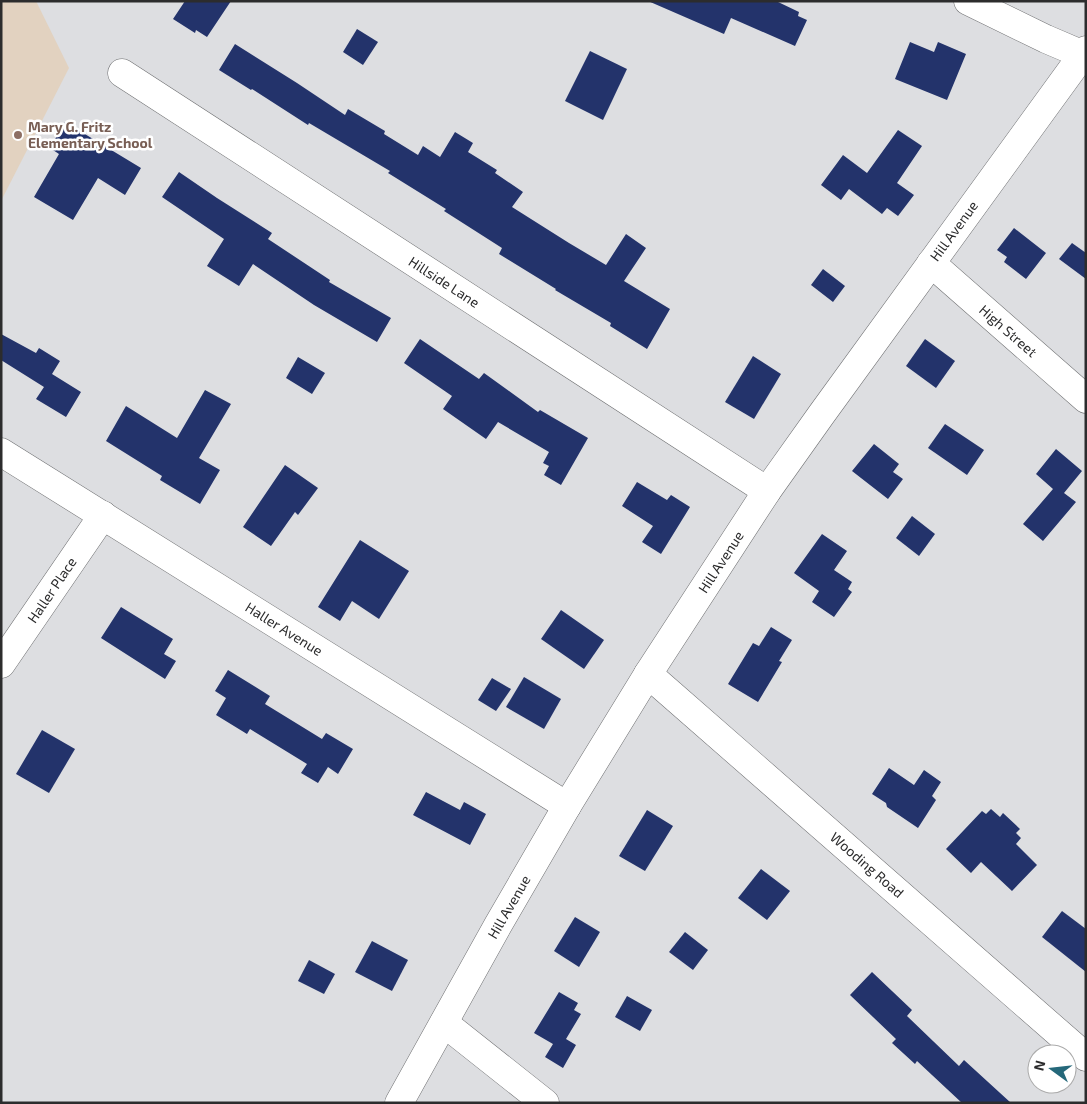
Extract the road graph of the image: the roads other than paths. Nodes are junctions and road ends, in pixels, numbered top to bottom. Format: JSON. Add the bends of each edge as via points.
{"nodes":[{"id":1,"x":968,"y":1,"type":"edge"},
{"id":2,"x":1085,"y":53,"type":"edge"},
{"id":3,"x":122,"y":73,"type":"dead end"},
{"id":4,"x":931,"y":263,"type":"junction"},
{"id":5,"x":1086,"y":399,"type":"edge"},
{"id":6,"x":1,"y":452,"type":"edge"},
{"id":7,"x":767,"y":491,"type":"junction"},
{"id":8,"x":103,"y":515,"type":"junction"},
{"id":9,"x":1,"y":664,"type":"edge"},
{"id":10,"x":648,"y":674,"type":"junction"},
{"id":11,"x":567,"y":806,"type":"junction"},
{"id":12,"x":444,"y":1023,"type":"junction"},
{"id":13,"x":1086,"y":1057,"type":"edge"},
{"id":14,"x":399,"y":1103,"type":"edge"},
{"id":15,"x":545,"y":1103,"type":"edge"}],
"edges":[{"from":1,"to":2,"type":"street","via":[[1046,39]]},
{"from":2,"to":4,"type":"street","name":"Hill Avenue"},
{"from":3,"to":7,"type":"street","name":"Hillside Lane"},
{"from":4,"to":5,"type":"street","name":"High Street"},
{"from":4,"to":7,"type":"street","name":"Hill Avenue"},
{"from":6,"to":8,"type":"street","name":"Haller Avenue"},
{"from":7,"to":10,"type":"street","name":"Hill Avenue"},
{"from":8,"to":9,"type":"street","name":"Haller Place"},
{"from":8,"to":11,"type":"street","name":"Haller Avenue"},
{"from":10,"to":11,"type":"street","name":"Hill Avenue"},
{"from":10,"to":13,"type":"street","name":"Wooding Road"},
{"from":11,"to":12,"type":"street","name":"Hill Avenue"},
{"from":12,"to":14,"type":"street","name":"Hill Avenue"},
{"from":12,"to":15,"type":"street"}]}
